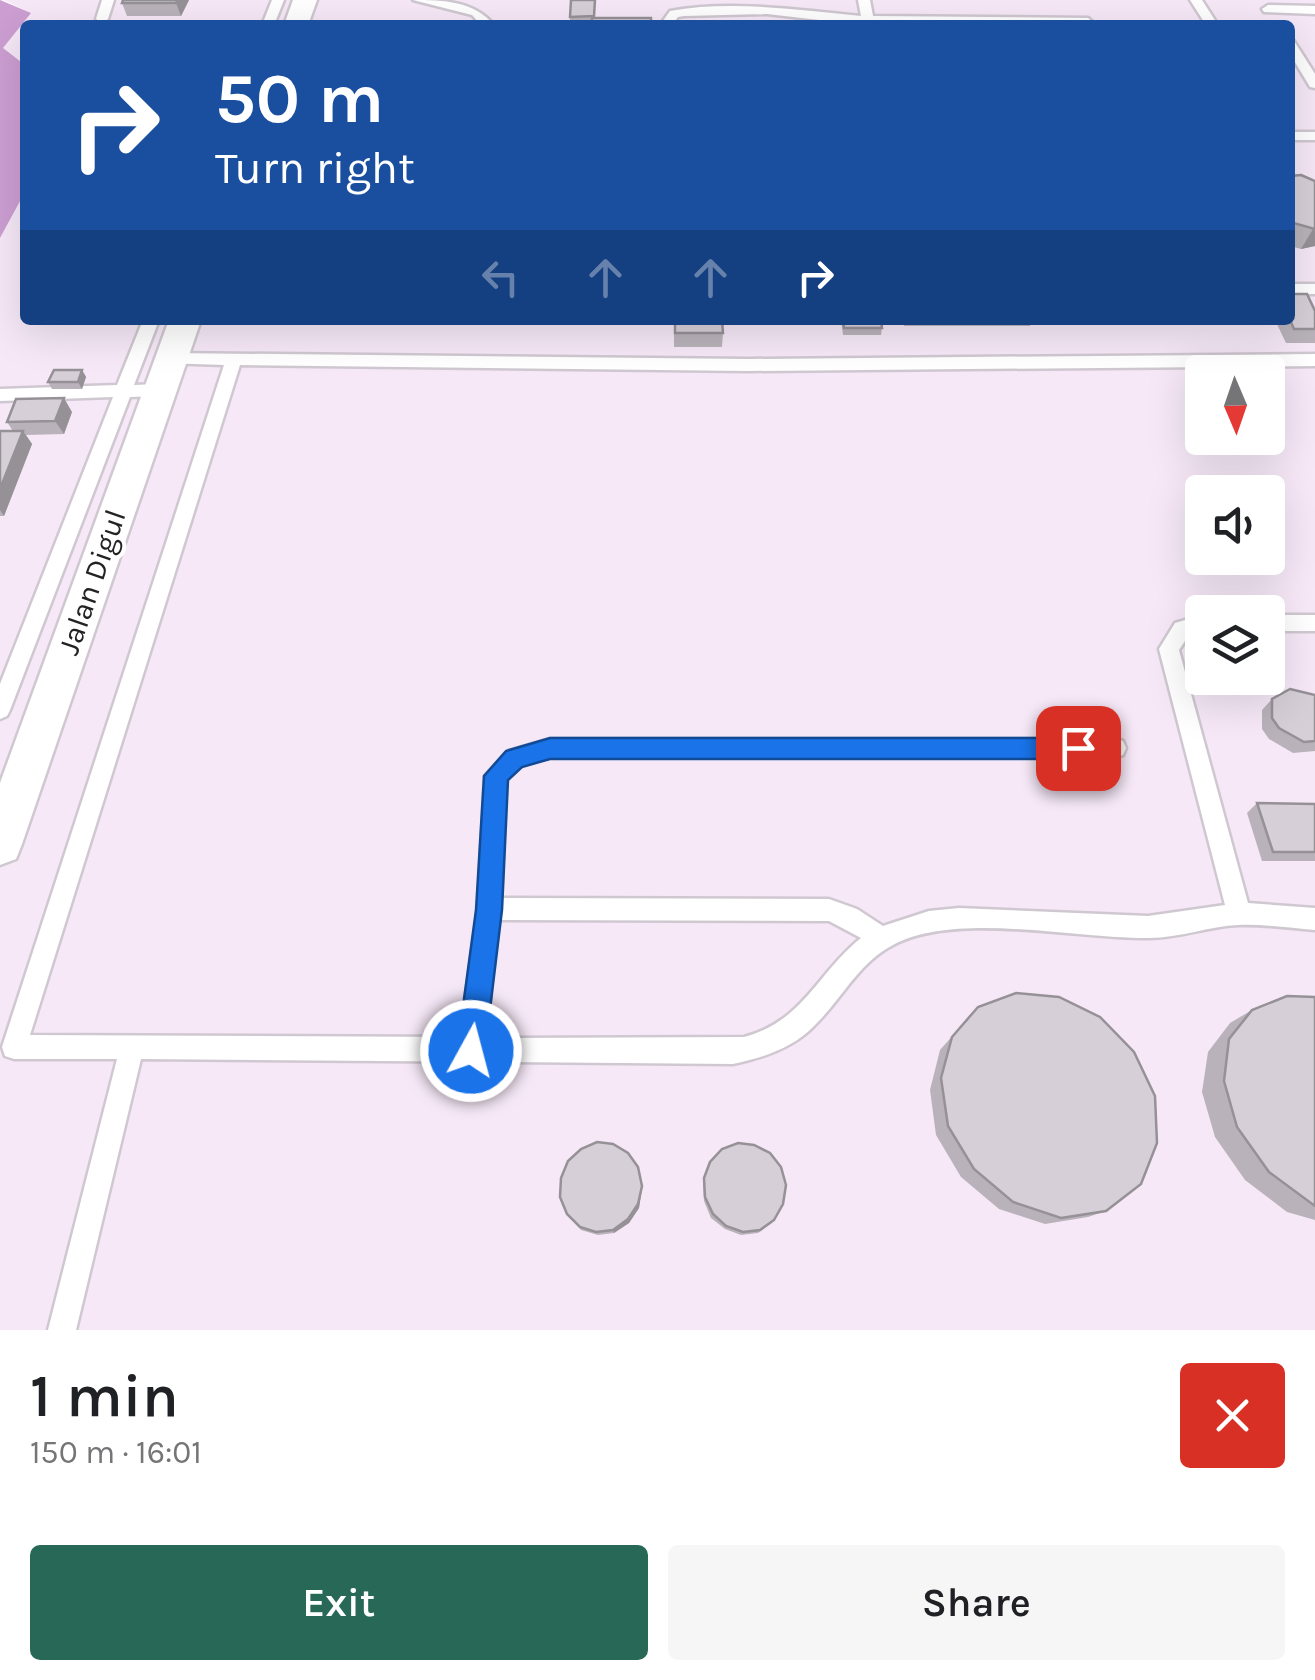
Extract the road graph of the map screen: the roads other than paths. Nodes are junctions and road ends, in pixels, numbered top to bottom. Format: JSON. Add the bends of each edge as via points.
{"nodes":[{"id":1,"x":108,"y":0,"type":"edge"},
{"id":2,"x":419,"y":0,"type":"edge"},
{"id":3,"x":766,"y":5,"type":"edge"},
{"id":4,"x":1265,"y":5,"type":"edge"},
{"id":5,"x":1315,"y":10,"type":"edge"},
{"id":6,"x":102,"y":19,"type":"dead end"},
{"id":7,"x":1087,"y":19,"type":"edge"},
{"id":8,"x":483,"y":20,"type":"edge"},
{"id":9,"x":670,"y":20,"type":"edge"},
{"id":10,"x":856,"y":20,"type":"edge"},
{"id":11,"x":1014,"y":20,"type":"edge"},
{"id":12,"x":1295,"y":52,"type":"edge"},
{"id":13,"x":1315,"y":84,"type":"edge"},
{"id":14,"x":151,"y":325,"type":"edge"},
{"id":15,"x":182,"y":325,"type":"edge"},
{"id":16,"x":234,"y":360,"type":"junction"},
{"id":17,"x":1315,"y":360,"type":"edge"},
{"id":18,"x":151,"y":380,"type":"junction"},
{"id":19,"x":0,"y":395,"type":"edge"},
{"id":20,"x":1285,"y":623,"type":"edge"},
{"id":21,"x":1315,"y":623,"type":"edge"},
{"id":22,"x":1185,"y":628,"type":"edge"},
{"id":23,"x":0,"y":710,"type":"edge"},
{"id":24,"x":1116,"y":748,"type":"dead end"},
{"id":25,"x":0,"y":844,"type":"edge"},
{"id":26,"x":489,"y":910,"type":"junction"},
{"id":27,"x":1240,"y":914,"type":"junction"},
{"id":28,"x":1315,"y":919,"type":"edge"},
{"id":29,"x":881,"y":938,"type":"junction"},
{"id":30,"x":7,"y":1047,"type":"edge"},
{"id":31,"x":132,"y":1047,"type":"junction"},
{"id":32,"x":471,"y":1051,"type":"junction"},
{"id":33,"x":62,"y":1330,"type":"edge"}],
"edges":[{"from":1,"to":6,"type":"lane"},
{"from":2,"to":8,"type":"lane","via":[[476,12]]},
{"from":3,"to":9,"type":"lane","via":[[684,12]]},
{"from":3,"to":10,"type":"lane"},
{"from":4,"to":5,"type":"lane"},
{"from":7,"to":11,"type":"lane"},
{"from":12,"to":13,"type":"lane"},
{"from":14,"to":18,"type":"lane"},
{"from":15,"to":18,"type":"street","name":"Jalan Digul"},
{"from":16,"to":17,"type":"lane"},
{"from":16,"to":18,"type":"lane"},
{"from":16,"to":30,"type":"lane"},
{"from":18,"to":19,"type":"lane"},
{"from":18,"to":23,"type":"lane"},
{"from":18,"to":25,"type":"street","name":"Jalan Digul"},
{"from":20,"to":21,"type":"lane"},
{"from":22,"to":27,"type":"lane","via":[[1172,639],[1171,665]]},
{"from":24,"to":26,"type":"lane","via":[[550,748],[515,758],[496,776]]},
{"from":26,"to":29,"type":"lane","via":[[829,910]]},
{"from":26,"to":32,"type":"lane"},
{"from":27,"to":28,"type":"lane"},
{"from":27,"to":29,"type":"lane","via":[[1152,928],[937,923]]},
{"from":29,"to":32,"type":"lane","via":[[839,974],[813,1011],[764,1046],[673,1054]]},
{"from":30,"to":31,"type":"lane"},
{"from":31,"to":32,"type":"lane"},
{"from":31,"to":33,"type":"lane"}]}
